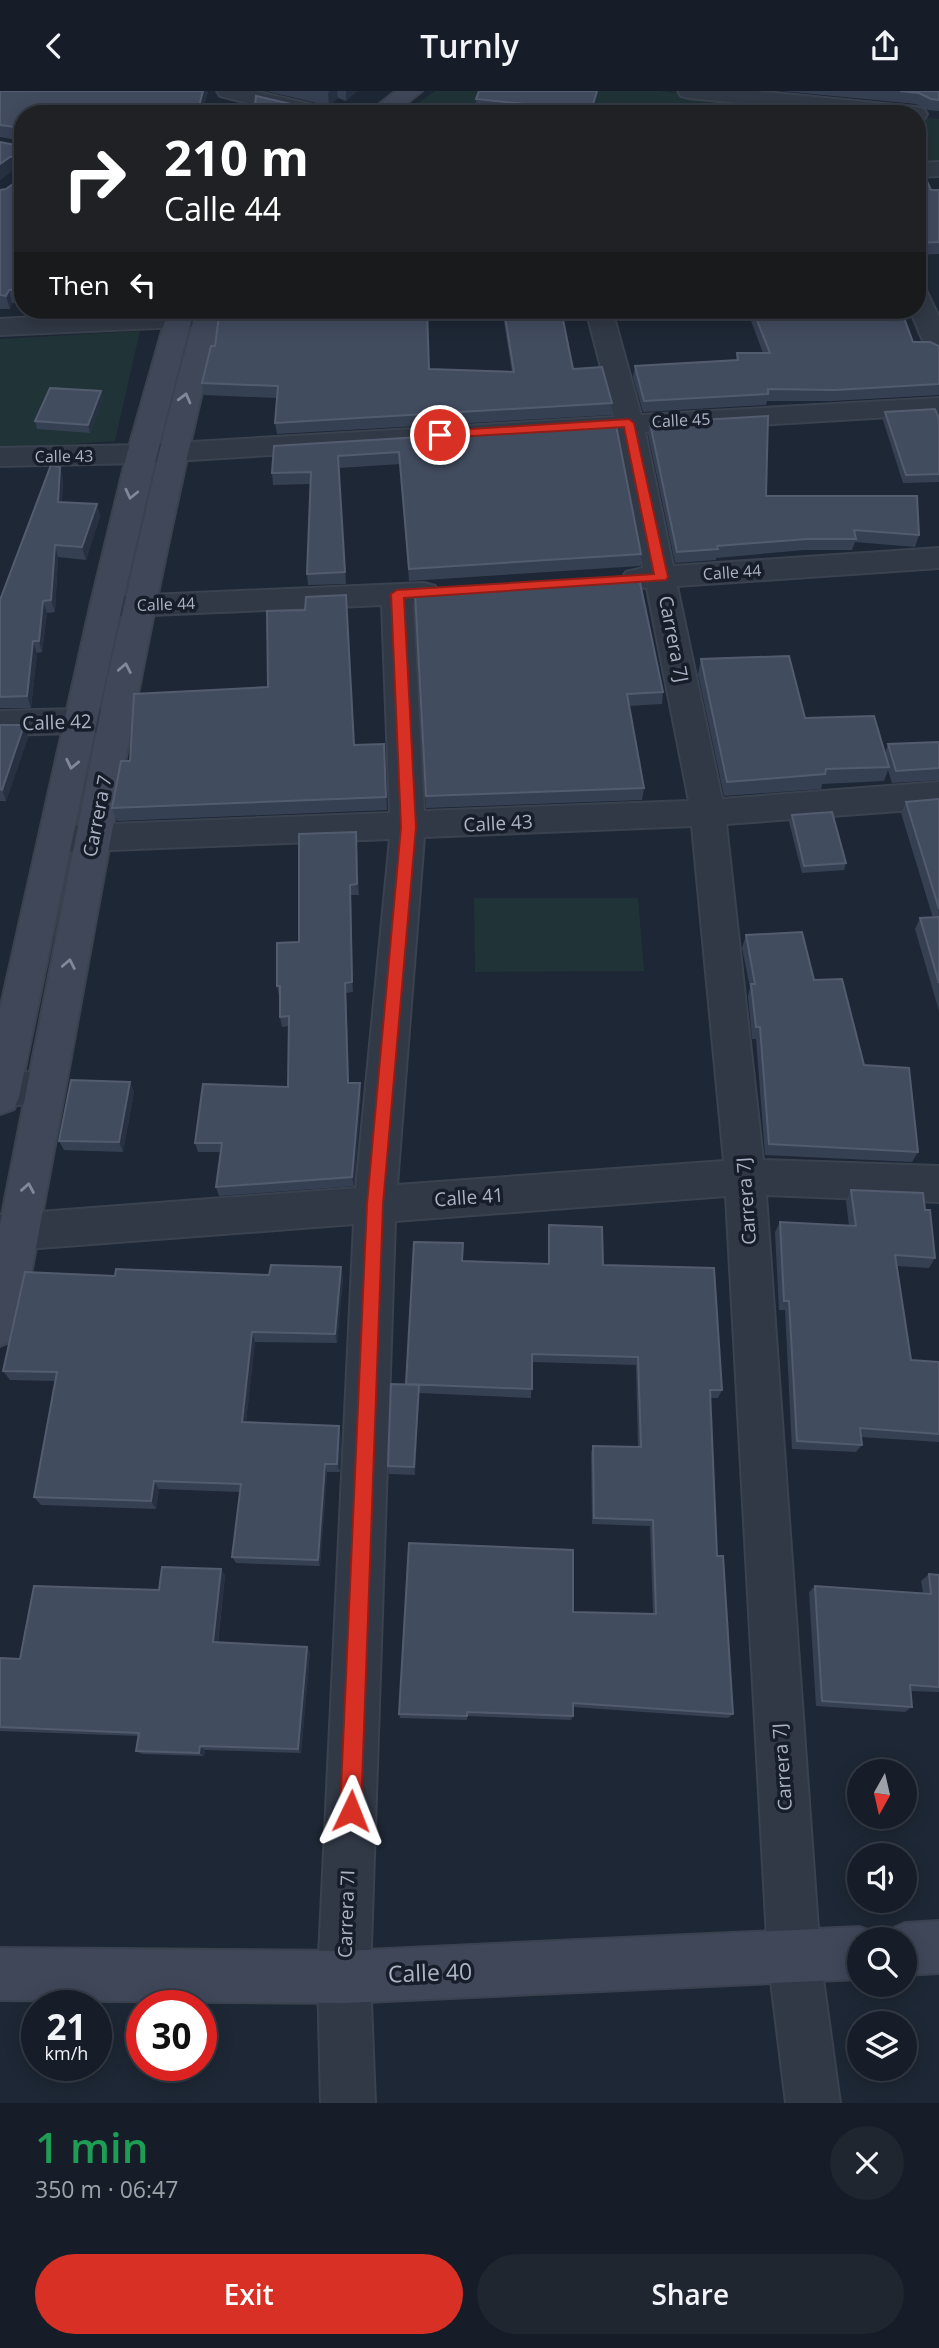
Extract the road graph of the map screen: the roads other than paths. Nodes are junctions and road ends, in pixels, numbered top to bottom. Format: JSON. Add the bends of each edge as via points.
{"nodes":[{"id":1,"x":228,"y":91,"type":"edge"},
{"id":2,"x":411,"y":91,"type":"edge"},
{"id":3,"x":689,"y":91,"type":"edge"},
{"id":4,"x":285,"y":105,"type":"edge"},
{"id":5,"x":381,"y":105,"type":"edge"},
{"id":6,"x":827,"y":105,"type":"edge"},
{"id":7,"x":926,"y":317,"type":"edge"},
{"id":8,"x":119,"y":319,"type":"edge"},
{"id":9,"x":193,"y":319,"type":"edge"},
{"id":10,"x":601,"y":319,"type":"edge"},
{"id":11,"x":0,"y":327,"type":"edge"},
{"id":12,"x":939,"y":348,"type":"edge"},
{"id":13,"x":939,"y":406,"type":"edge"},
{"id":14,"x":629,"y":423,"type":"junction"},
{"id":15,"x":156,"y":453,"type":"junction"},
{"id":16,"x":0,"y":457,"type":"edge"},
{"id":17,"x":939,"y":558,"type":"edge"},
{"id":18,"x":661,"y":577,"type":"junction"},
{"id":19,"x":606,"y":581,"type":"edge"},
{"id":20,"x":453,"y":591,"type":"edge"},
{"id":21,"x":397,"y":594,"type":"junction"},
{"id":22,"x":121,"y":606,"type":"junction"},
{"id":23,"x":115,"y":720,"type":"junction"},
{"id":24,"x":82,"y":721,"type":"junction"},
{"id":25,"x":0,"y":723,"type":"edge"},
{"id":26,"x":939,"y":795,"type":"edge"},
{"id":27,"x":708,"y":813,"type":"junction"},
{"id":28,"x":408,"y":827,"type":"junction"},
{"id":29,"x":93,"y":838,"type":"junction"},
{"id":30,"x":55,"y":839,"type":"junction"},
{"id":31,"x":46,"y":1086,"type":"junction"},
{"id":32,"x":0,"y":1093,"type":"edge"},
{"id":33,"x":745,"y":1177,"type":"junction"},
{"id":34,"x":939,"y":1184,"type":"edge"},
{"id":35,"x":375,"y":1204,"type":"junction"},
{"id":36,"x":10,"y":1233,"type":"edge"},
{"id":37,"x":0,"y":1327,"type":"edge"},
{"id":38,"x":939,"y":1947,"type":"edge"},
{"id":39,"x":917,"y":1948,"type":"edge"},
{"id":40,"x":847,"y":1954,"type":"edge"},
{"id":41,"x":794,"y":1957,"type":"junction"},
{"id":42,"x":0,"y":1974,"type":"edge"},
{"id":43,"x":344,"y":1977,"type":"junction"},
{"id":44,"x":348,"y":2103,"type":"edge"},
{"id":45,"x":813,"y":2103,"type":"edge"}],
"edges":[{"from":1,"to":4,"type":"street"},
{"from":2,"to":5,"type":"street"},
{"from":3,"to":6,"type":"street"},
{"from":7,"to":12,"type":"street"},
{"from":8,"to":11,"type":"street"},
{"from":9,"to":15,"type":"street","name":"Carrera 7"},
{"from":10,"to":14,"type":"street","name":"Carrera 7J"},
{"from":13,"to":14,"type":"street","name":"Calle 45"},
{"from":14,"to":15,"type":"street","name":"Calle 45"},
{"from":14,"to":18,"type":"street","name":"Carrera 7J"},
{"from":15,"to":16,"type":"street","name":"Calle 43"},
{"from":15,"to":22,"type":"street","name":"Carrera 7"},
{"from":17,"to":18,"type":"street","name":"Calle 44"},
{"from":18,"to":19,"type":"street","name":"Calle 44"},
{"from":18,"to":27,"type":"street","name":"Carrera 7J"},
{"from":20,"to":21,"type":"street","name":"Calle 44"},
{"from":21,"to":22,"type":"street","name":"Calle 44"},
{"from":21,"to":28,"type":"street","name":"Carrera 7I"},
{"from":23,"to":22,"type":"street","name":"Carrera 7","one_way":true},
{"from":22,"to":24,"type":"street","name":"Carrera 7"},
{"from":23,"to":24,"type":"street","name":"Calle 42"},
{"from":23,"to":29,"type":"street","name":"Carrera 7"},
{"from":24,"to":25,"type":"street","name":"Calle 42"},
{"from":24,"to":30,"type":"street","name":"Carrera 7","one_way":true},
{"from":26,"to":27,"type":"street","name":"Calle 43"},
{"from":27,"to":28,"type":"street","name":"Calle 43"},
{"from":27,"to":33,"type":"street","name":"Carrera 7J"},
{"from":28,"to":29,"type":"street","name":"Calle 43"},
{"from":28,"to":35,"type":"street","name":"Carrera 7I"},
{"from":29,"to":30,"type":"street","name":"Calle 43"},
{"from":31,"to":29,"type":"street","name":"Carrera 7","one_way":true},
{"from":30,"to":32,"type":"street","name":"Carrera 7"},
{"from":31,"to":32,"type":"street"},
{"from":36,"to":31,"type":"street","name":"Carrera 7","one_way":true},
{"from":33,"to":34,"type":"street","name":"Calle 41"},
{"from":33,"to":35,"type":"street","name":"Calle 41"},
{"from":33,"to":41,"type":"street","name":"Carrera 7J"},
{"from":35,"to":36,"type":"street","name":"Calle 41"},
{"from":35,"to":43,"type":"street","name":"Carrera 7I"},
{"from":36,"to":37,"type":"street","name":"Carrera 7"},
{"from":38,"to":39,"type":"street"},
{"from":40,"to":41,"type":"street","name":"Calle 40"},
{"from":41,"to":43,"type":"street","name":"Calle 40"},
{"from":41,"to":45,"type":"street","name":"Carrera 7J"},
{"from":42,"to":43,"type":"street","name":"Calle 40"},
{"from":43,"to":44,"type":"street","name":"Carrera 7I"}]}
